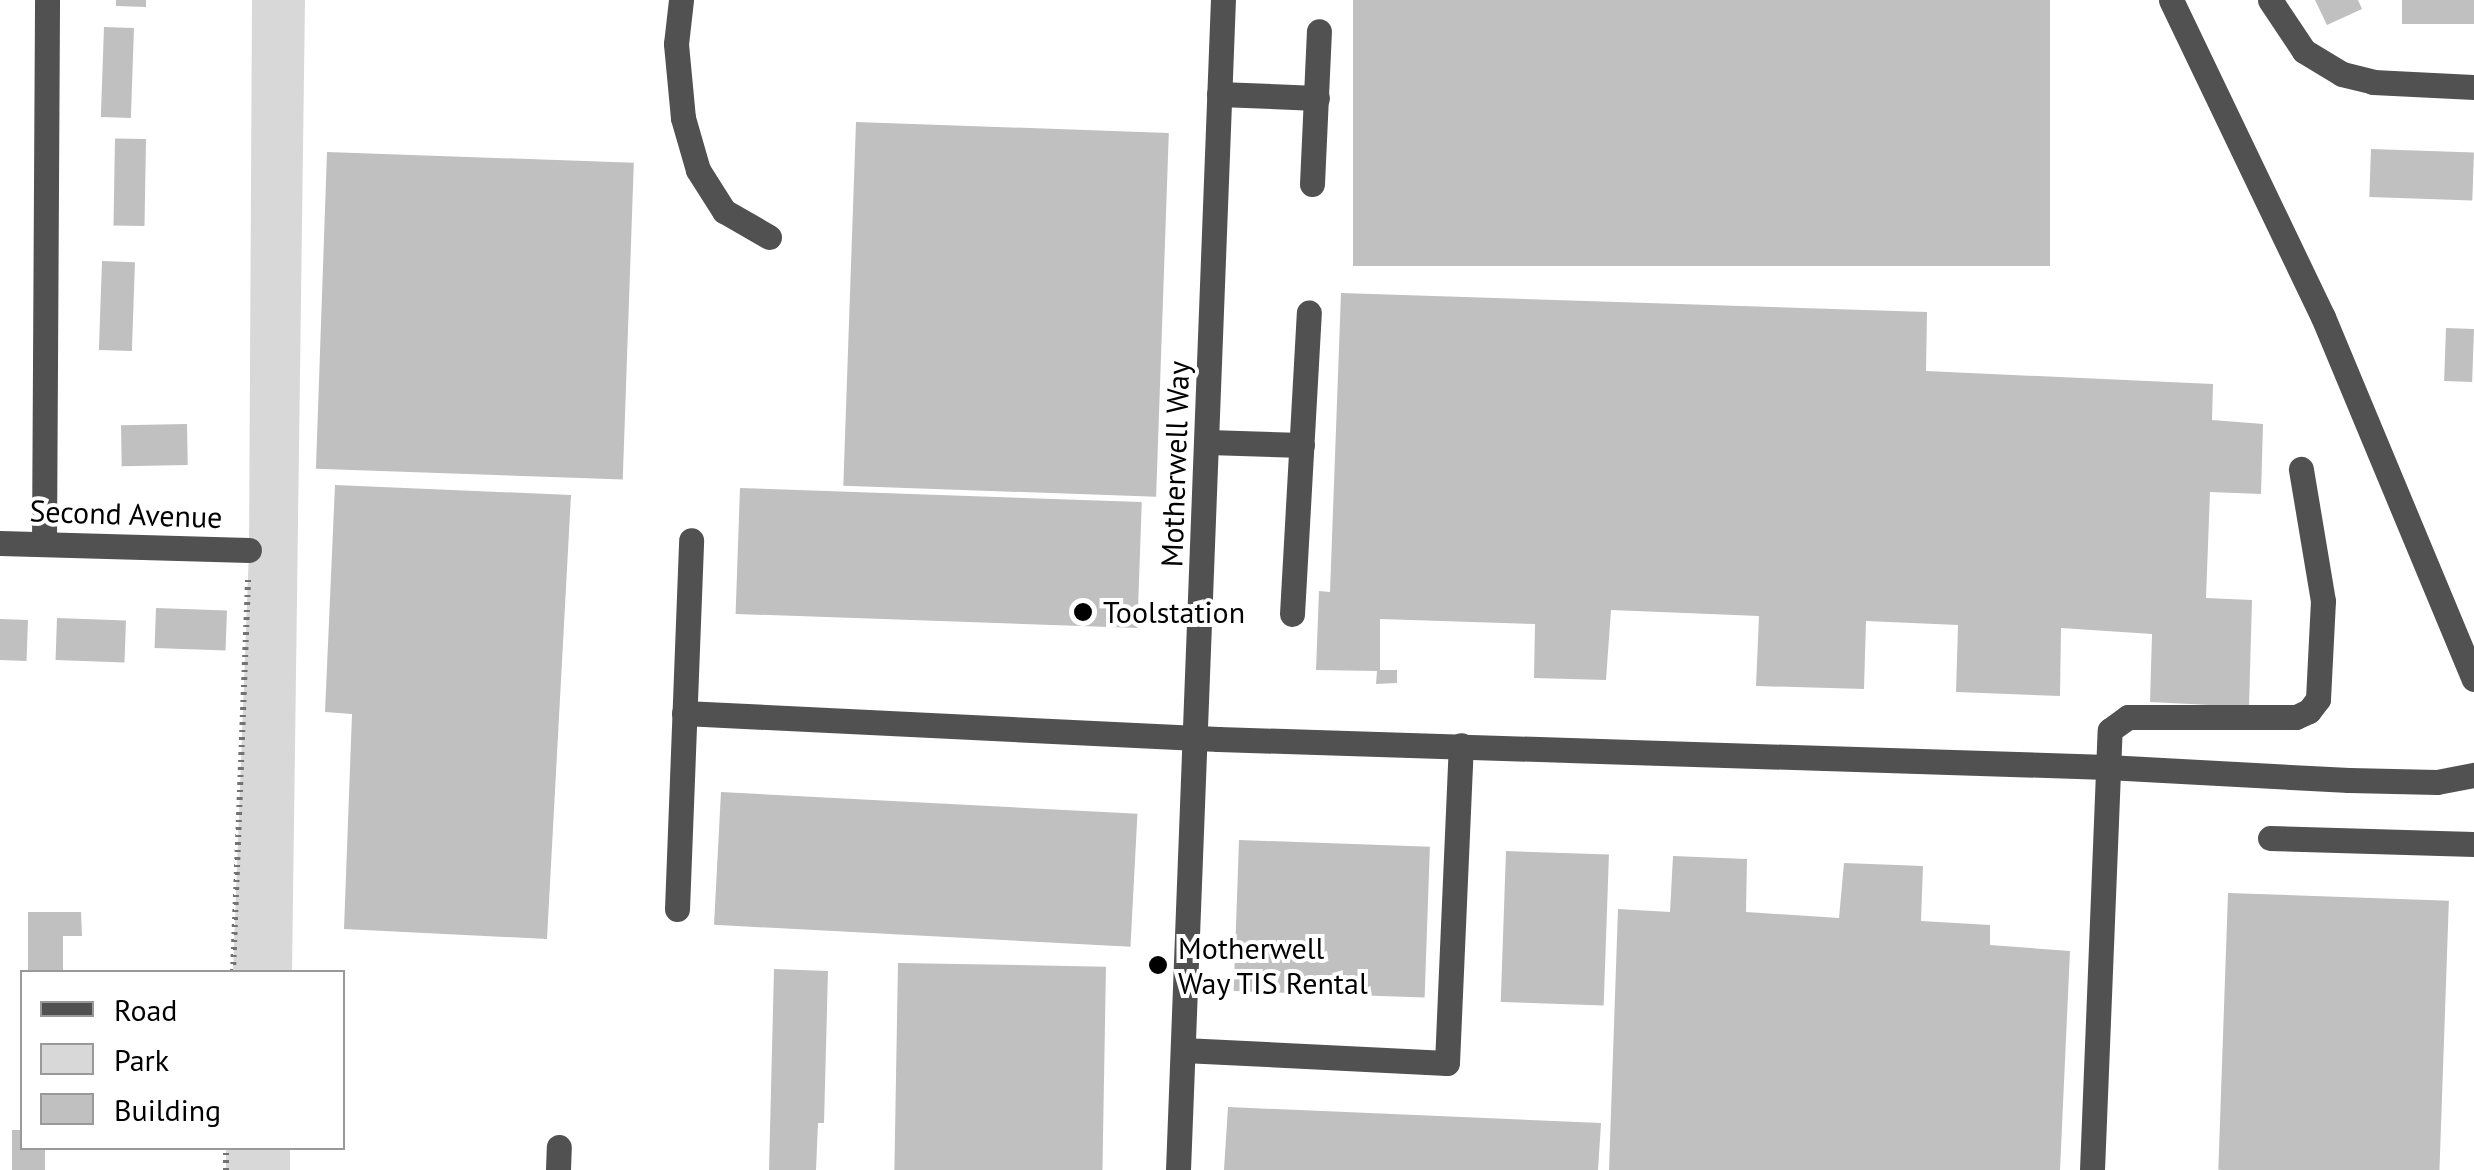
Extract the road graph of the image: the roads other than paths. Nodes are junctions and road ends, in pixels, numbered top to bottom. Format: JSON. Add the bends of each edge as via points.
{"nodes":[{"id":1,"x":47,"y":0,"type":"edge"},
{"id":2,"x":681,"y":0,"type":"edge"},
{"id":3,"x":1222,"y":0,"type":"edge"},
{"id":4,"x":2171,"y":0,"type":"edge"},
{"id":5,"x":2270,"y":0,"type":"edge"},
{"id":6,"x":1319,"y":31,"type":"dead end"},
{"id":7,"x":2474,"y":87,"type":"edge"},
{"id":8,"x":1219,"y":94,"type":"junction"},
{"id":9,"x":1317,"y":98,"type":"junction"},
{"id":10,"x":1312,"y":184,"type":"dead end"},
{"id":11,"x":769,"y":237,"type":"dead end"},
{"id":12,"x":1308,"y":312,"type":"dead end"},
{"id":13,"x":1208,"y":442,"type":"junction"},
{"id":14,"x":1302,"y":445,"type":"junction"},
{"id":15,"x":2300,"y":470,"type":"dead end"},
{"id":16,"x":690,"y":540,"type":"dead end"},
{"id":17,"x":0,"y":543,"type":"edge"},
{"id":18,"x":44,"y":544,"type":"junction"},
{"id":19,"x":249,"y":550,"type":"road end"},
{"id":20,"x":1292,"y":614,"type":"dead end"},
{"id":21,"x":2474,"y":679,"type":"edge"},
{"id":22,"x":684,"y":714,"type":"junction"},
{"id":23,"x":1195,"y":737,"type":"junction"},
{"id":24,"x":1461,"y":745,"type":"junction"},
{"id":25,"x":2107,"y":767,"type":"junction"},
{"id":26,"x":2474,"y":774,"type":"edge"},
{"id":27,"x":2270,"y":838,"type":"dead end"},
{"id":28,"x":2474,"y":844,"type":"edge"},
{"id":29,"x":677,"y":909,"type":"dead end"},
{"id":30,"x":1183,"y":1050,"type":"junction"},
{"id":31,"x":1178,"y":1170,"type":"edge"},
{"id":32,"x":2092,"y":1170,"type":"edge"}],
"edges":[{"from":1,"to":18,"type":"street"},
{"from":2,"to":11,"type":"street","via":[[676,44],[683,118],[698,170],[724,211]]},
{"from":3,"to":8,"type":"street","name":"Motherwell Way"},
{"from":4,"to":21,"type":"street","via":[[2322,317]]},
{"from":5,"to":7,"type":"street","via":[[2304,50],[2342,74]]},
{"from":6,"to":9,"type":"street"},
{"from":8,"to":9,"type":"street"},
{"from":8,"to":13,"type":"street","name":"Motherwell Way"},
{"from":9,"to":10,"type":"street"},
{"from":12,"to":14,"type":"street"},
{"from":13,"to":14,"type":"street"},
{"from":13,"to":23,"type":"street","name":"Motherwell Way"},
{"from":14,"to":20,"type":"street"},
{"from":15,"to":25,"type":"street","via":[[2324,601],[2318,700],[2296,717],[2128,717],[2110,730]]},
{"from":16,"to":22,"type":"street"},
{"from":17,"to":18,"type":"street","name":"Second Avenue"},
{"from":18,"to":19,"type":"street","name":"Second Avenue"},
{"from":22,"to":23,"type":"street"},
{"from":22,"to":29,"type":"street"},
{"from":23,"to":24,"type":"street"},
{"from":23,"to":30,"type":"street","name":"Motherwell Way"},
{"from":24,"to":25,"type":"street"},
{"from":24,"to":30,"type":"street","via":[[1447,1063]]},
{"from":25,"to":26,"type":"street","via":[[2437,782]]},
{"from":25,"to":32,"type":"street"},
{"from":27,"to":28,"type":"street"},
{"from":30,"to":31,"type":"street","name":"Motherwell Way"}]}
